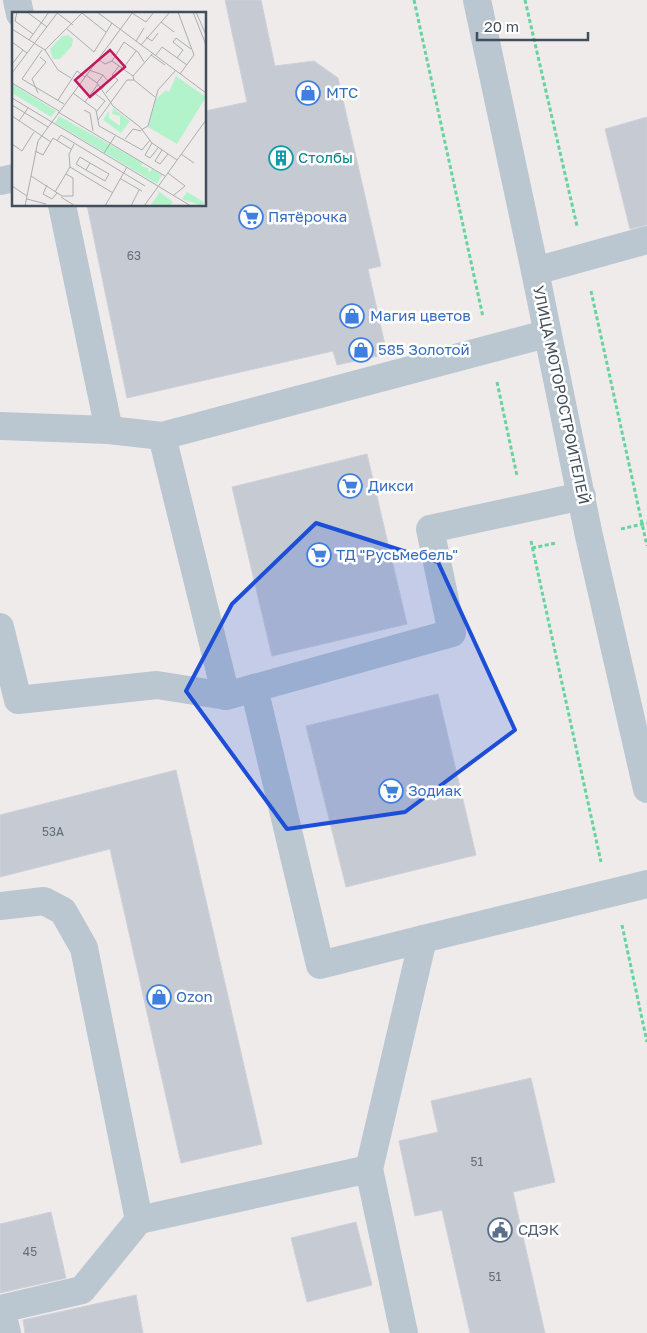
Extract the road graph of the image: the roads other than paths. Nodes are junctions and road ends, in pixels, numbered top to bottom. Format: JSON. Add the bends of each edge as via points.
{"nodes":[{"id":1,"x":477,"y":0,"type":"edge"},
{"id":2,"x":62,"y":206,"type":"edge"},
{"id":3,"x":647,"y":240,"type":"edge"},
{"id":4,"x":535,"y":270,"type":"junction"},
{"id":5,"x":546,"y":334,"type":"junction"},
{"id":6,"x":0,"y":426,"type":"edge"},
{"id":7,"x":110,"y":430,"type":"junction"},
{"id":8,"x":162,"y":436,"type":"junction"},
{"id":9,"x":582,"y":496,"type":"junction"},
{"id":10,"x":0,"y":627,"type":"edge"},
{"id":11,"x":254,"y":688,"type":"junction"},
{"id":12,"x":226,"y":696,"type":"junction"},
{"id":13,"x":647,"y":789,"type":"edge"},
{"id":14,"x":647,"y":884,"type":"edge"},
{"id":15,"x":0,"y":906,"type":"edge"},
{"id":16,"x":423,"y":939,"type":"junction"},
{"id":17,"x":369,"y":1169,"type":"junction"},
{"id":18,"x":139,"y":1220,"type":"junction"},
{"id":19,"x":3,"y":1317,"type":"edge"},
{"id":20,"x":404,"y":1333,"type":"edge"}],
"edges":[{"from":1,"to":4,"type":"street","name":"УЛИЦА МОТОРОСТРОИТЕЛЕЙ"},
{"from":2,"to":7,"type":"street"},
{"from":3,"to":4,"type":"street"},
{"from":4,"to":5,"type":"street","name":"УЛИЦА МОТОРОСТРОИТЕЛЕЙ"},
{"from":5,"to":8,"type":"street"},
{"from":5,"to":9,"type":"street","name":"УЛИЦА МОТОРОСТРОИТЕЛЕЙ"},
{"from":6,"to":7,"type":"street"},
{"from":7,"to":8,"type":"street"},
{"from":8,"to":12,"type":"street"},
{"from":9,"to":11,"type":"street","via":[[430,529],[452,633]]},
{"from":9,"to":13,"type":"street","name":"УЛИЦА МОТОРОСТРОИТЕЛЕЙ"},
{"from":10,"to":12,"type":"street","via":[[18,700],[157,685]]},
{"from":11,"to":12,"type":"street"},
{"from":11,"to":16,"type":"street","via":[[320,964]]},
{"from":14,"to":16,"type":"street"},
{"from":15,"to":18,"type":"street","via":[[44,901],[63,912],[84,948]]},
{"from":16,"to":17,"type":"street"},
{"from":17,"to":18,"type":"street"},
{"from":17,"to":20,"type":"street"},
{"from":18,"to":19,"type":"street","via":[[82,1290]]}]}
